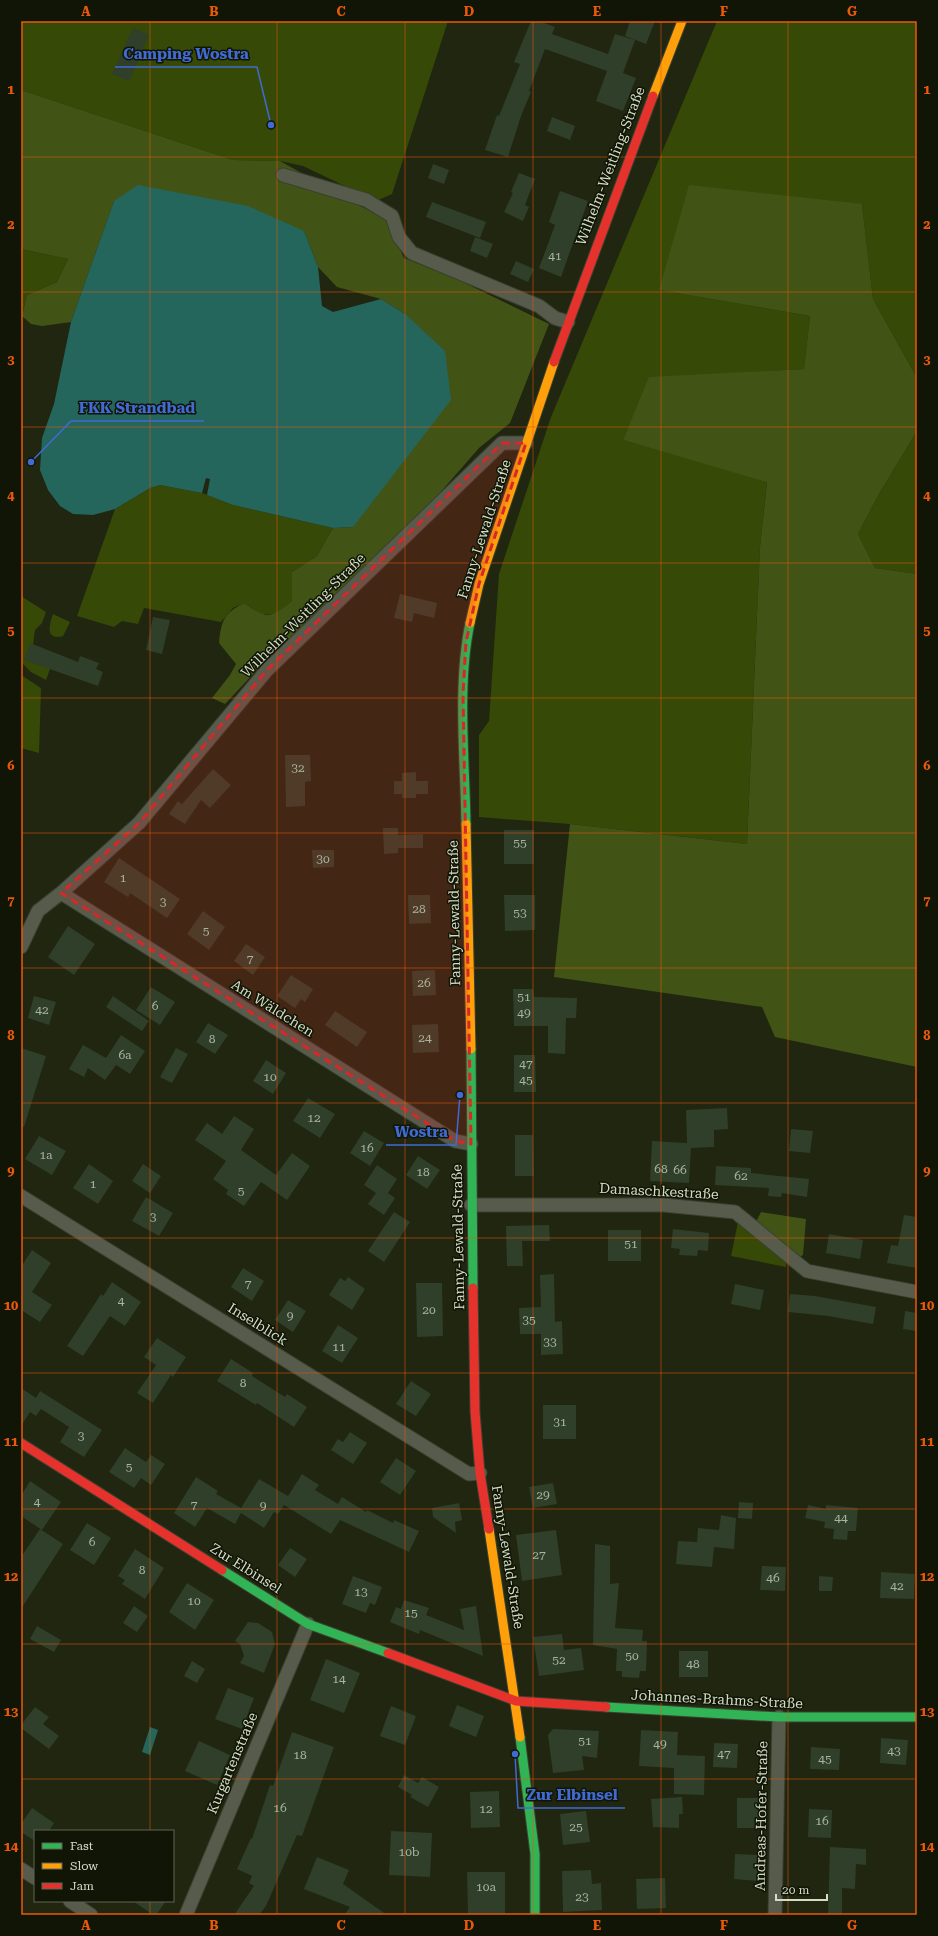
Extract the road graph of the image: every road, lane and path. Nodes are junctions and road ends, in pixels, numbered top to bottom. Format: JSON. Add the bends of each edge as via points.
{"nodes":[{"id":1,"x":682,"y":21,"type":"edge"},
{"id":2,"x":283,"y":175,"type":"dead end"},
{"id":3,"x":568,"y":322,"type":"junction"},
{"id":4,"x":526,"y":443,"type":"junction"},
{"id":5,"x":61,"y":893,"type":"junction"},
{"id":6,"x":21,"y":947,"type":"edge"},
{"id":7,"x":471,"y":1144,"type":"junction"},
{"id":8,"x":21,"y":1196,"type":"edge"},
{"id":9,"x":471,"y":1205,"type":"junction"},
{"id":10,"x":917,"y":1292,"type":"edge"},
{"id":11,"x":21,"y":1443,"type":"edge"},
{"id":12,"x":480,"y":1473,"type":"junction"},
{"id":13,"x":308,"y":1624,"type":"junction"},
{"id":14,"x":516,"y":1701,"type":"junction"},
{"id":15,"x":779,"y":1717,"type":"junction"},
{"id":16,"x":917,"y":1717,"type":"edge"},
{"id":17,"x":21,"y":1869,"type":"edge"},
{"id":18,"x":34,"y":1877,"type":"edge"},
{"id":19,"x":72,"y":1902,"type":"edge"},
{"id":20,"x":91,"y":1915,"type":"edge"},
{"id":21,"x":186,"y":1915,"type":"edge"},
{"id":22,"x":535,"y":1915,"type":"edge"},
{"id":23,"x":775,"y":1915,"type":"edge"}],
"edges":[{"from":1,"to":3,"type":"street","name":"Wilhelm-Weitling-Straße"},
{"from":2,"to":3,"type":"street","via":[[366,200],[392,216],[399,237],[412,253],[539,306],[555,318]]},
{"from":3,"to":4,"type":"street","name":"Wilhelm-Weitling-Straße"},
{"from":4,"to":5,"type":"street","name":"Wilhelm-Weitling-Straße","via":[[502,443],[267,670],[139,823]]},
{"from":4,"to":7,"type":"street","name":"Fanny-Lewald-Straße","via":[[479,584],[466,642],[463,694]]},
{"from":5,"to":6,"type":"street","name":"Wilhelm-Weitling-Straße","via":[[38,911]]},
{"from":5,"to":7,"type":"street","name":"Am Wäldchen","via":[[455,1141]]},
{"from":7,"to":9,"type":"street","name":"Fanny-Lewald-Straße"},
{"from":8,"to":12,"type":"street","name":"Inselblick","via":[[464,1472]]},
{"from":9,"to":10,"type":"street","name":"Damaschkestraße","via":[[663,1205],[735,1212],[807,1271]]},
{"from":9,"to":12,"type":"street","name":"Fanny-Lewald-Straße","via":[[475,1412]]},
{"from":11,"to":13,"type":"street","name":"Zur Elbinsel"},
{"from":12,"to":14,"type":"street","name":"Fanny-Lewald-Straße"},
{"from":13,"to":14,"type":"street","name":"Zur Elbinsel"},
{"from":13,"to":21,"type":"street","name":"Kurgartenstraße"},
{"from":14,"to":15,"type":"street","name":"Johannes-Brahms-Straße"},
{"from":14,"to":22,"type":"street","name":"Fanny-Lewald-Straße","via":[[535,1854]]},
{"from":15,"to":16,"type":"street","name":"Johannes-Brahms-Straße"},
{"from":15,"to":23,"type":"street","name":"Andreas-Hofer-Straße"},
{"from":17,"to":18,"type":"street"},
{"from":19,"to":20,"type":"street"}]}
